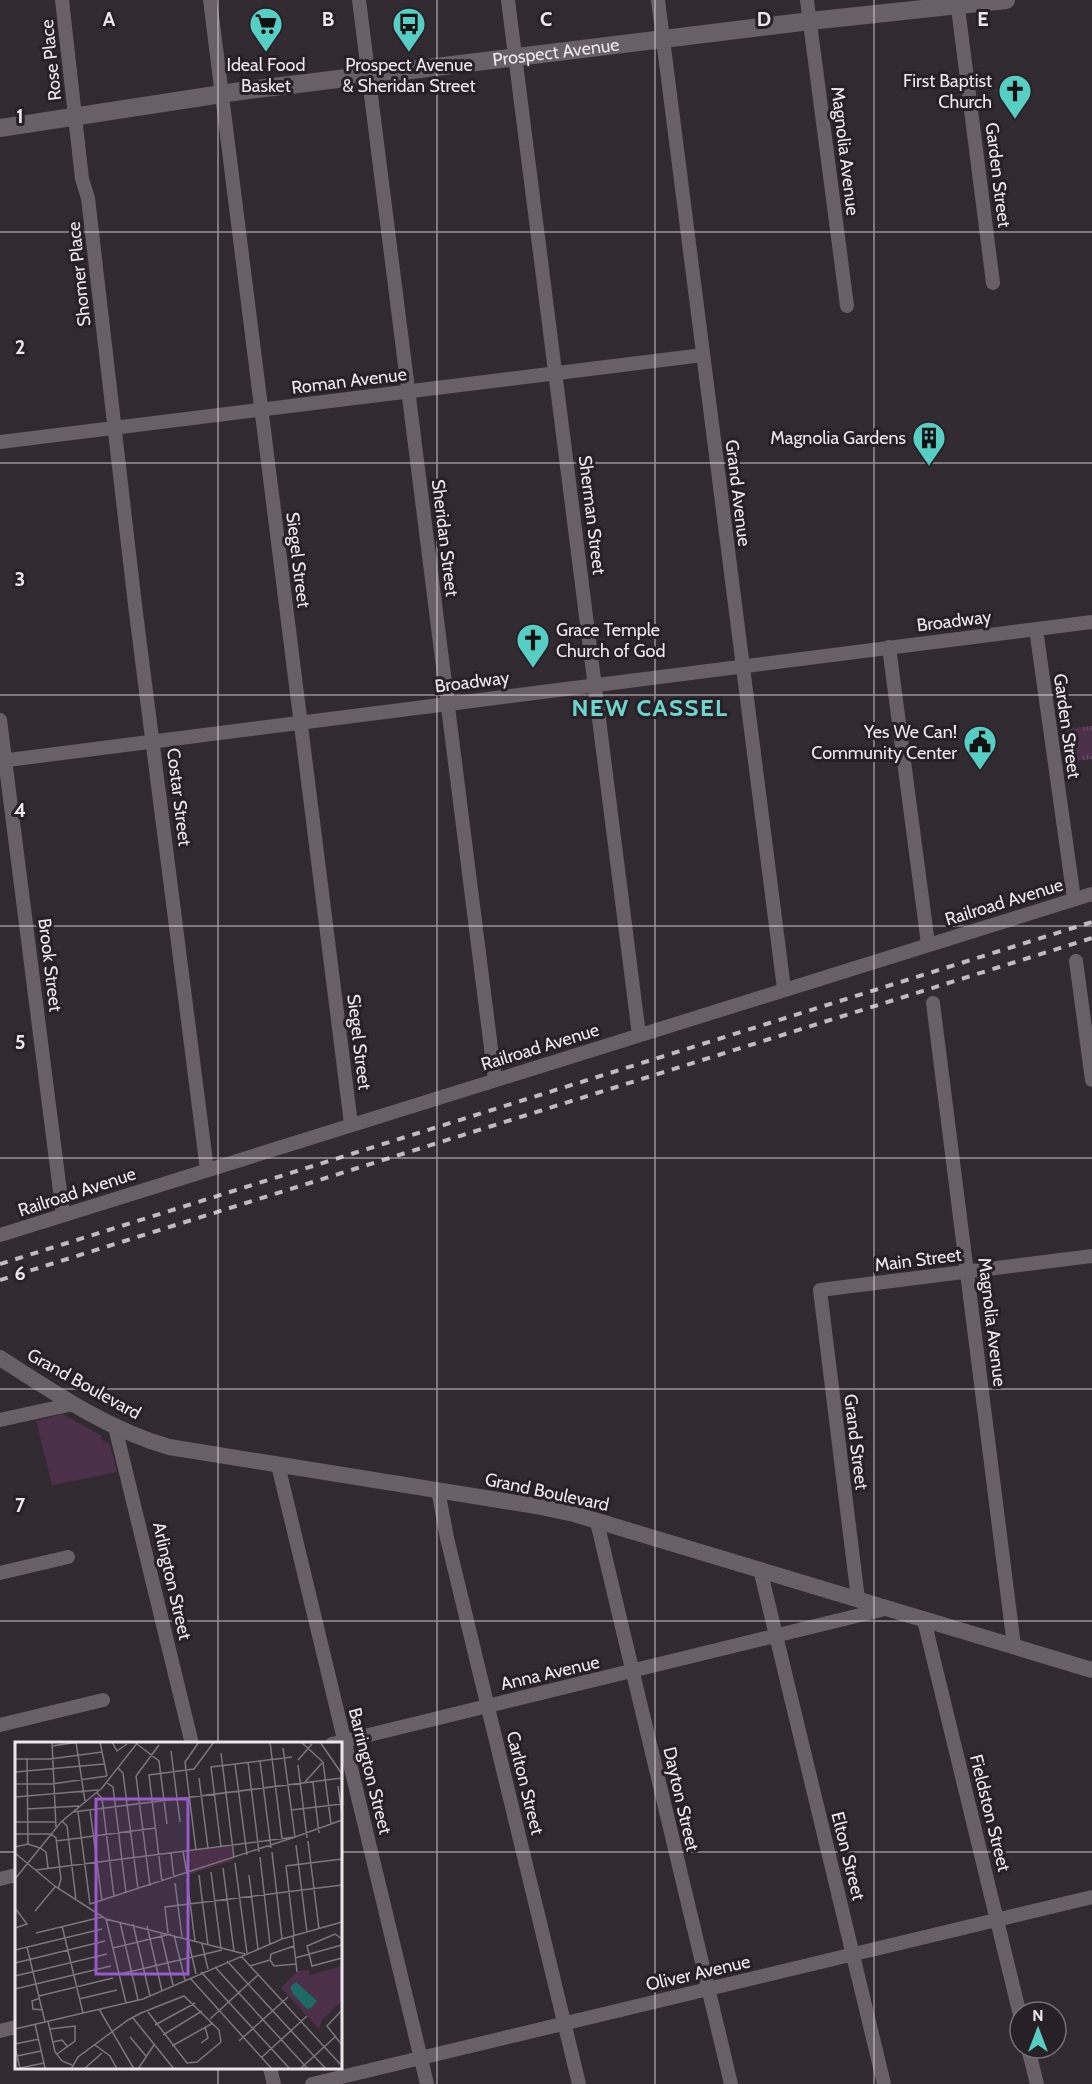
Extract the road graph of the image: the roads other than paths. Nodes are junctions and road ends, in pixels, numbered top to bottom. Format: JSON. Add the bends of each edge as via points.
{"nodes":[{"id":1,"x":62,"y":0,"type":"edge"},
{"id":2,"x":210,"y":0,"type":"edge"},
{"id":3,"x":360,"y":0,"type":"edge"},
{"id":4,"x":508,"y":0,"type":"edge"},
{"id":5,"x":658,"y":0,"type":"edge"},
{"id":6,"x":807,"y":0,"type":"edge"},
{"id":7,"x":1006,"y":0,"type":"edge"},
{"id":8,"x":958,"y":3,"type":"edge"},
{"id":9,"x":810,"y":21,"type":"junction"},
{"id":10,"x":663,"y":39,"type":"junction"},
{"id":11,"x":515,"y":58,"type":"junction"},
{"id":12,"x":369,"y":76,"type":"junction"},
{"id":13,"x":222,"y":94,"type":"junction"},
{"id":14,"x":75,"y":117,"type":"junction"},
{"id":15,"x":0,"y":128,"type":"edge"},
{"id":16,"x":993,"y":283,"type":"dead end"},
{"id":17,"x":847,"y":306,"type":"dead end"},
{"id":18,"x":703,"y":355,"type":"junction"},
{"id":19,"x":555,"y":373,"type":"junction"},
{"id":20,"x":409,"y":391,"type":"junction"},
{"id":21,"x":261,"y":410,"type":"junction"},
{"id":22,"x":114,"y":428,"type":"junction"},
{"id":23,"x":0,"y":442,"type":"edge"},
{"id":24,"x":1092,"y":622,"type":"edge"},
{"id":25,"x":1036,"y":629,"type":"junction"},
{"id":26,"x":889,"y":647,"type":"junction"},
{"id":27,"x":742,"y":666,"type":"junction"},
{"id":28,"x":595,"y":685,"type":"junction"},
{"id":29,"x":448,"y":703,"type":"junction"},
{"id":30,"x":0,"y":720,"type":"edge"},
{"id":31,"x":300,"y":722,"type":"junction"},
{"id":32,"x":154,"y":740,"type":"junction"},
{"id":33,"x":2,"y":761,"type":"edge"},
{"id":34,"x":1092,"y":894,"type":"edge"},
{"id":35,"x":1074,"y":899,"type":"junction"},
{"id":36,"x":928,"y":944,"type":"junction"},
{"id":37,"x":1076,"y":961,"type":"dead end"},
{"id":38,"x":784,"y":989,"type":"junction"},
{"id":39,"x":933,"y":1003,"type":"dead end"},
{"id":40,"x":639,"y":1035,"type":"junction"},
{"id":41,"x":495,"y":1080,"type":"junction"},
{"id":42,"x":1092,"y":1080,"type":"edge"},
{"id":43,"x":351,"y":1125,"type":"junction"},
{"id":44,"x":207,"y":1170,"type":"junction"},
{"id":45,"x":63,"y":1215,"type":"junction"},
{"id":46,"x":0,"y":1235,"type":"edge"},
{"id":47,"x":1092,"y":1256,"type":"edge"},
{"id":48,"x":967,"y":1272,"type":"junction"},
{"id":49,"x":820,"y":1290,"type":"joint"},
{"id":50,"x":0,"y":1358,"type":"edge"},
{"id":51,"x":73,"y":1404,"type":"junction"},
{"id":52,"x":0,"y":1420,"type":"edge"},
{"id":53,"x":115,"y":1427,"type":"junction"},
{"id":54,"x":278,"y":1465,"type":"junction"},
{"id":55,"x":438,"y":1490,"type":"junction"},
{"id":56,"x":597,"y":1522,"type":"junction"},
{"id":57,"x":68,"y":1557,"type":"dead end"},
{"id":58,"x":760,"y":1569,"type":"junction"},
{"id":59,"x":0,"y":1574,"type":"edge"},
{"id":60,"x":858,"y":1599,"type":"junction"},
{"id":61,"x":890,"y":1608,"type":"junction"},
{"id":62,"x":924,"y":1620,"type":"junction"},
{"id":63,"x":776,"y":1637,"type":"junction"},
{"id":64,"x":1014,"y":1646,"type":"junction"},
{"id":65,"x":632,"y":1671,"type":"junction"},
{"id":66,"x":1091,"y":1674,"type":"edge"},
{"id":67,"x":103,"y":1700,"type":"dead end"},
{"id":68,"x":488,"y":1706,"type":"junction"},
{"id":69,"x":0,"y":1725,"type":"edge"},
{"id":70,"x":192,"y":1742,"type":"edge"},
{"id":71,"x":338,"y":1742,"type":"edge"},
{"id":72,"x":342,"y":1757,"type":"edge"},
{"id":73,"x":15,"y":1875,"type":"edge"},
{"id":74,"x":0,"y":1879,"type":"edge"},
{"id":75,"x":1092,"y":1897,"type":"edge"},
{"id":76,"x":997,"y":1920,"type":"junction"},
{"id":77,"x":853,"y":1954,"type":"junction"},
{"id":78,"x":708,"y":1989,"type":"junction"},
{"id":79,"x":1016,"y":2000,"type":"edge"},
{"id":80,"x":565,"y":2023,"type":"junction"},
{"id":81,"x":15,"y":2027,"type":"edge"},
{"id":82,"x":0,"y":2031,"type":"edge"},
{"id":83,"x":421,"y":2056,"type":"junction"},
{"id":84,"x":1031,"y":2060,"type":"edge"},
{"id":85,"x":270,"y":2069,"type":"edge"},
{"id":86,"x":274,"y":2084,"type":"edge"},
{"id":87,"x":312,"y":2084,"type":"edge"},
{"id":88,"x":428,"y":2084,"type":"edge"},
{"id":89,"x":579,"y":2084,"type":"edge"},
{"id":90,"x":731,"y":2084,"type":"edge"},
{"id":91,"x":884,"y":2084,"type":"edge"},
{"id":92,"x":1037,"y":2084,"type":"edge"}],
"edges":[{"from":1,"to":14,"type":"street","name":"Rose Place"},
{"from":2,"to":13,"type":"street","name":"Siegel Street"},
{"from":3,"to":12,"type":"street","name":"Sheridan Street"},
{"from":4,"to":11,"type":"street","name":"Sherman Street"},
{"from":5,"to":10,"type":"street","name":"Grand Avenue"},
{"from":6,"to":9,"type":"street","name":"Magnolia Avenue"},
{"from":7,"to":8,"type":"main road","name":"Prospect Avenue"},
{"from":8,"to":9,"type":"main road","name":"Prospect Avenue"},
{"from":8,"to":16,"type":"street","name":"Garden Street"},
{"from":9,"to":10,"type":"main road","name":"Prospect Avenue"},
{"from":9,"to":17,"type":"street","name":"Magnolia Avenue"},
{"from":10,"to":11,"type":"main road","name":"Prospect Avenue"},
{"from":10,"to":18,"type":"street","name":"Grand Avenue"},
{"from":11,"to":12,"type":"main road","name":"Prospect Avenue"},
{"from":11,"to":19,"type":"street","name":"Sherman Street"},
{"from":12,"to":13,"type":"main road","name":"Prospect Avenue"},
{"from":12,"to":20,"type":"street","name":"Sheridan Street"},
{"from":13,"to":14,"type":"main road","name":"Prospect Avenue"},
{"from":13,"to":21,"type":"street","name":"Siegel Street"},
{"from":14,"to":15,"type":"main road","name":"Prospect Avenue"},
{"from":14,"to":22,"type":"street","name":"Shomer Place"},
{"from":18,"to":19,"type":"street","name":"Roman Avenue"},
{"from":18,"to":27,"type":"street","name":"Grand Avenue"},
{"from":19,"to":20,"type":"street","name":"Roman Avenue"},
{"from":19,"to":28,"type":"street","name":"Sherman Street"},
{"from":20,"to":21,"type":"street","name":"Roman Avenue"},
{"from":20,"to":29,"type":"street","name":"Sheridan Street"},
{"from":21,"to":22,"type":"street","name":"Roman Avenue"},
{"from":21,"to":31,"type":"street","name":"Siegel Street"},
{"from":22,"to":23,"type":"street","name":"Roman Avenue"},
{"from":22,"to":32,"type":"street","name":"Costar Street"},
{"from":24,"to":25,"type":"street","name":"Broadway"},
{"from":25,"to":26,"type":"street","name":"Broadway"},
{"from":25,"to":35,"type":"street","name":"Garden Street"},
{"from":26,"to":27,"type":"street","name":"Broadway"},
{"from":26,"to":36,"type":"street"},
{"from":27,"to":28,"type":"street","name":"Broadway"},
{"from":27,"to":38,"type":"street","name":"Grand Avenue"},
{"from":28,"to":29,"type":"street","name":"Broadway"},
{"from":28,"to":40,"type":"street","name":"Sherman Street"},
{"from":29,"to":31,"type":"street","name":"Broadway"},
{"from":29,"to":41,"type":"street","name":"Sheridan Street"},
{"from":30,"to":33,"type":"street","name":"Brook Street"},
{"from":31,"to":32,"type":"street","name":"Broadway"},
{"from":31,"to":43,"type":"street","name":"Siegel Street"},
{"from":32,"to":33,"type":"street","name":"Broadway"},
{"from":32,"to":44,"type":"street","name":"Costar Street"},
{"from":33,"to":45,"type":"street","name":"Brook Street","via":[[11,801]]},
{"from":34,"to":35,"type":"street","name":"Railroad Avenue"},
{"from":35,"to":36,"type":"street","name":"Railroad Avenue"},
{"from":36,"to":38,"type":"street","name":"Railroad Avenue"},
{"from":37,"to":42,"type":"street"},
{"from":38,"to":40,"type":"street","name":"Railroad Avenue"},
{"from":39,"to":48,"type":"street","name":"Magnolia Avenue"},
{"from":40,"to":41,"type":"street","name":"Railroad Avenue"},
{"from":41,"to":43,"type":"street","name":"Railroad Avenue"},
{"from":43,"to":44,"type":"street","name":"Railroad Avenue"},
{"from":44,"to":45,"type":"street","name":"Railroad Avenue"},
{"from":45,"to":46,"type":"street","name":"Railroad Avenue"},
{"from":47,"to":48,"type":"street","name":"Main Street"},
{"from":48,"to":49,"type":"street","name":"Main Street"},
{"from":48,"to":64,"type":"street","name":"Magnolia Avenue"},
{"from":49,"to":60,"type":"street","name":"Grand Street"},
{"from":50,"to":51,"type":"street","name":"Grand Boulevard"},
{"from":51,"to":52,"type":"street"},
{"from":51,"to":53,"type":"street","name":"Grand Boulevard"},
{"from":53,"to":54,"type":"street","name":"Grand Boulevard","via":[[169,1447]]},
{"from":53,"to":70,"type":"street","name":"Arlington Street"},
{"from":54,"to":55,"type":"street","name":"Grand Boulevard"},
{"from":54,"to":71,"type":"street","name":"Barrington Street"},
{"from":55,"to":56,"type":"street","name":"Grand Boulevard","via":[[536,1506]]},
{"from":55,"to":68,"type":"street","name":"Carlton Street"},
{"from":56,"to":58,"type":"street","name":"Grand Boulevard"},
{"from":56,"to":65,"type":"street","name":"Dayton Street"},
{"from":57,"to":59,"type":"street"},
{"from":58,"to":60,"type":"street","name":"Grand Boulevard"},
{"from":58,"to":63,"type":"street"},
{"from":60,"to":61,"type":"street","name":"Grand Boulevard"},
{"from":61,"to":62,"type":"street","name":"Grand Boulevard"},
{"from":61,"to":63,"type":"street","name":"Anna Avenue"},
{"from":62,"to":64,"type":"street","name":"Grand Boulevard"},
{"from":62,"to":76,"type":"street","name":"Fieldston Street"},
{"from":63,"to":65,"type":"street","name":"Anna Avenue"},
{"from":63,"to":77,"type":"street","name":"Elton Street"},
{"from":64,"to":66,"type":"street","name":"Grand Boulevard"},
{"from":65,"to":68,"type":"street","name":"Anna Avenue"},
{"from":65,"to":78,"type":"street","name":"Dayton Street"},
{"from":67,"to":69,"type":"street"},
{"from":68,"to":71,"type":"street","name":"Anna Avenue"},
{"from":68,"to":80,"type":"street","name":"Carlton Street"},
{"from":72,"to":83,"type":"street","name":"Barrington Street"},
{"from":73,"to":74,"type":"street"},
{"from":75,"to":76,"type":"street","name":"Oliver Avenue"},
{"from":76,"to":77,"type":"street","name":"Oliver Avenue"},
{"from":76,"to":79,"type":"street","name":"Fieldston Street"},
{"from":77,"to":78,"type":"street","name":"Oliver Avenue"},
{"from":77,"to":91,"type":"street","name":"Elton Street"},
{"from":78,"to":80,"type":"street","name":"Oliver Avenue"},
{"from":78,"to":90,"type":"street","name":"Dayton Street"},
{"from":80,"to":83,"type":"street","name":"Oliver Avenue"},
{"from":80,"to":89,"type":"street","name":"Carlton Street"},
{"from":81,"to":82,"type":"street"},
{"from":83,"to":87,"type":"street","name":"Oliver Avenue"},
{"from":83,"to":88,"type":"street","name":"Barrington Street"},
{"from":84,"to":92,"type":"street"},
{"from":85,"to":86,"type":"street"}]}
